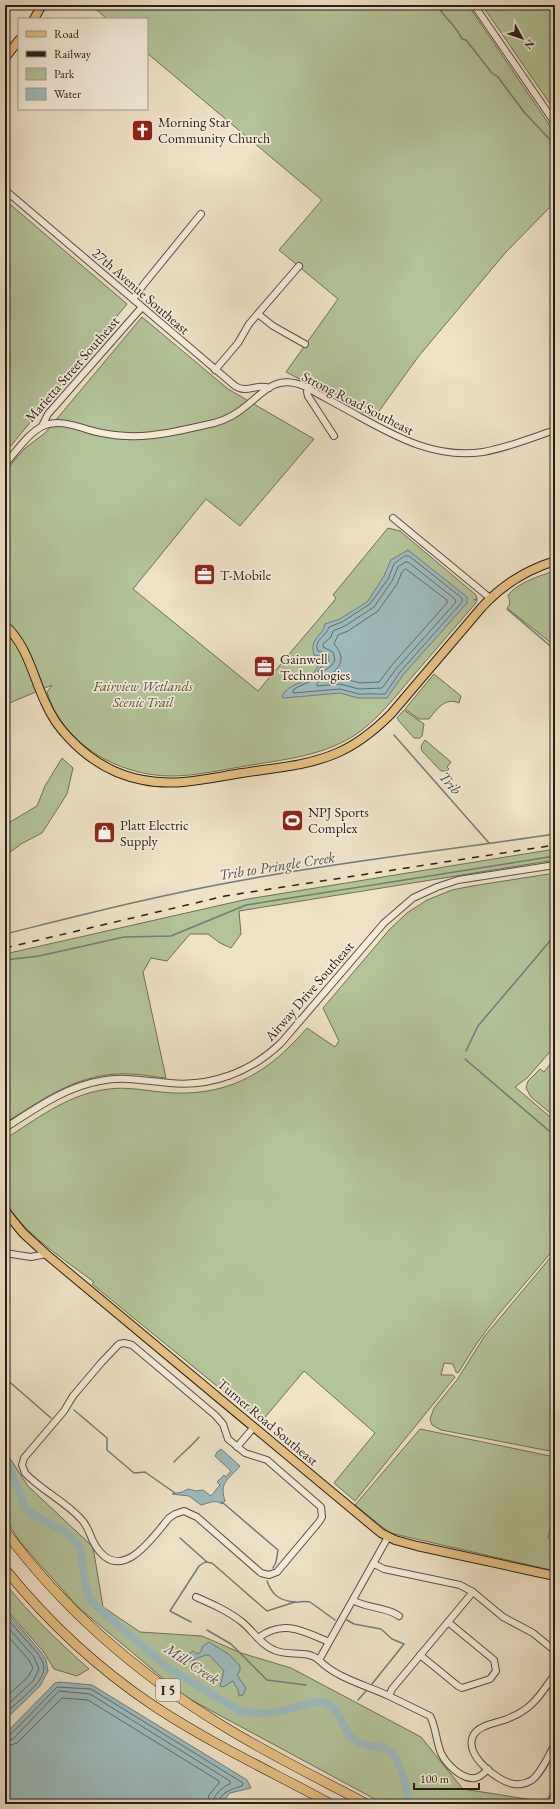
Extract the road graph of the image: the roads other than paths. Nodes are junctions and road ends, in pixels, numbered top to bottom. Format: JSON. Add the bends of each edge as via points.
{"nodes":[{"id":1,"x":42,"y":5,"type":"edge"},
{"id":2,"x":474,"y":5,"type":"edge"},
{"id":3,"x":35,"y":18,"type":"edge"},
{"id":4,"x":18,"y":41,"type":"edge"},
{"id":5,"x":5,"y":58,"type":"edge"},
{"id":6,"x":555,"y":123,"type":"edge"},
{"id":7,"x":5,"y":190,"type":"edge"},
{"id":8,"x":201,"y":214,"type":"dead end"},
{"id":9,"x":299,"y":266,"type":"dead end"},
{"id":10,"x":133,"y":300,"type":"junction"},
{"id":11,"x":142,"y":307,"type":"junction"},
{"id":12,"x":258,"y":314,"type":"junction"},
{"id":13,"x":305,"y":344,"type":"dead end"},
{"id":14,"x":215,"y":370,"type":"junction"},
{"id":15,"x":269,"y":388,"type":"junction"},
{"id":16,"x":308,"y":388,"type":"junction"},
{"id":17,"x":42,"y":426,"type":"junction"},
{"id":18,"x":555,"y":430,"type":"edge"},
{"id":19,"x":334,"y":436,"type":"dead end"},
{"id":20,"x":5,"y":464,"type":"edge"},
{"id":21,"x":393,"y":518,"type":"dead end"},
{"id":22,"x":555,"y":561,"type":"edge"},
{"id":23,"x":490,"y":598,"type":"junction"},
{"id":24,"x":5,"y":625,"type":"edge"},
{"id":25,"x":555,"y":865,"type":"edge"},
{"id":26,"x":5,"y":1128,"type":"edge"},
{"id":27,"x":5,"y":1211,"type":"edge"},
{"id":28,"x":5,"y":1253,"type":"edge"},
{"id":29,"x":46,"y":1254,"type":"junction"},
{"id":30,"x":254,"y":1427,"type":"junction"},
{"id":31,"x":237,"y":1447,"type":"junction"},
{"id":32,"x":5,"y":1531,"type":"edge"},
{"id":33,"x":388,"y":1537,"type":"junction"},
{"id":34,"x":374,"y":1564,"type":"junction"},
{"id":35,"x":5,"y":1569,"type":"edge"},
{"id":36,"x":555,"y":1576,"type":"edge"},
{"id":37,"x":473,"y":1592,"type":"junction"},
{"id":38,"x":196,"y":1597,"type":"dead end"},
{"id":39,"x":353,"y":1600,"type":"junction"},
{"id":40,"x":399,"y":1616,"type":"dead end"},
{"id":41,"x":448,"y":1622,"type":"junction"},
{"id":42,"x":258,"y":1638,"type":"junction"},
{"id":43,"x":329,"y":1642,"type":"junction"},
{"id":44,"x":555,"y":1651,"type":"edge"},
{"id":45,"x":420,"y":1655,"type":"junction"},
{"id":46,"x":319,"y":1660,"type":"junction"},
{"id":47,"x":555,"y":1674,"type":"edge"},
{"id":48,"x":389,"y":1696,"type":"junction"},
{"id":49,"x":555,"y":1744,"type":"edge"},
{"id":50,"x":488,"y":1769,"type":"junction"},
{"id":51,"x":331,"y":1804,"type":"edge"},
{"id":52,"x":367,"y":1804,"type":"edge"}],
"edges":[{"from":1,"to":3,"type":"main road"},
{"from":2,"to":6,"type":"street"},
{"from":4,"to":5,"type":"main road"},
{"from":7,"to":10,"type":"street","name":"27th Avenue Southeast"},
{"from":8,"to":10,"type":"street"},
{"from":9,"to":12,"type":"street"},
{"from":10,"to":11,"type":"street","name":"27th Avenue Southeast"},
{"from":11,"to":14,"type":"street","name":"27th Avenue Southeast"},
{"from":11,"to":17,"type":"street","name":"Marietta Street Southeast","via":[[48,414]]},
{"from":12,"to":13,"type":"street","via":[[273,326]]},
{"from":12,"to":14,"type":"street"},
{"from":14,"to":15,"type":"street","name":"27th Avenue Southeast","via":[[239,389],[265,386]]},
{"from":15,"to":16,"type":"street","name":"Strong Road Southeast","via":[[279,382],[288,382]]},
{"from":15,"to":17,"type":"street","name":"Strong Road Southeast","via":[[238,412],[221,421],[141,437],[116,436],[61,423]]},
{"from":16,"to":18,"type":"street","name":"Strong Road Southeast","via":[[400,438],[419,446],[446,452],[465,454],[491,451]]},
{"from":16,"to":19,"type":"street","via":[[308,396]]},
{"from":17,"to":20,"type":"street","name":"Marietta Street Southeast"},
{"from":21,"to":23,"type":"street"},
{"from":22,"to":23,"type":"main road","via":[[532,569]]},
{"from":23,"to":24,"type":"main road","via":[[391,714],[355,744],[328,757],[303,764],[178,782],[152,781],[124,775],[98,763],[80,749],[49,711],[27,654]]},
{"from":25,"to":26,"type":"street","name":"Airway Drive Southeast","via":[[458,880],[413,898],[384,923],[281,1043],[243,1070],[210,1081],[187,1084],[124,1078],[94,1082],[61,1094]]},
{"from":27,"to":29,"type":"main road","name":"Turner Road Southeast","via":[[23,1234]]},
{"from":28,"to":29,"type":"street","via":[[31,1257]]},
{"from":29,"to":30,"type":"main road","name":"Turner Road Southeast"},
{"from":30,"to":31,"type":"street"},
{"from":30,"to":33,"type":"main road","name":"Turner Road Southeast"},
{"from":31,"to":31,"type":"street","via":[[249,1455],[267,1460],[319,1504],[323,1513],[320,1522],[272,1574],[261,1573],[196,1517],[184,1511],[169,1518],[136,1556],[119,1561],[109,1558],[97,1549],[90,1531],[82,1520],[30,1479],[22,1465],[24,1458],[64,1411],[73,1396],[114,1349],[124,1343],[132,1345],[215,1415],[223,1424],[228,1439]]},
{"from":32,"to":52,"type":"highway","number":"I 5","via":[[38,1572],[80,1617],[164,1687],[239,1735]]},
{"from":33,"to":34,"type":"street"},
{"from":33,"to":36,"type":"main road","name":"Turner Road Southeast","via":[[417,1546]]},
{"from":34,"to":37,"type":"street","via":[[384,1569],[460,1585]]},
{"from":34,"to":39,"type":"street"},
{"from":35,"to":51,"type":"highway","number":"I 5","via":[[68,1637],[128,1687],[198,1733]]},
{"from":37,"to":41,"type":"street"},
{"from":37,"to":44,"type":"street","via":[[503,1617],[533,1633]]},
{"from":38,"to":42,"type":"street","via":[[234,1616]]},
{"from":39,"to":40,"type":"street","via":[[392,1611]]},
{"from":39,"to":43,"type":"street"},
{"from":41,"to":45,"type":"street"},
{"from":41,"to":45,"type":"street","via":[[494,1660],[496,1671],[493,1676],[467,1687],[458,1686]]},
{"from":42,"to":43,"type":"street","via":[[272,1630],[284,1628],[299,1630]]},
{"from":42,"to":46,"type":"street","via":[[275,1651],[311,1654]]},
{"from":43,"to":46,"type":"street"},
{"from":45,"to":48,"type":"street"},
{"from":46,"to":48,"type":"street","via":[[344,1677]]},
{"from":47,"to":50,"type":"street","via":[[526,1710],[481,1728],[473,1736],[473,1753]]},
{"from":48,"to":50,"type":"street","via":[[430,1716],[441,1752],[450,1765],[459,1772],[476,1778]]},
{"from":49,"to":50,"type":"street","via":[[538,1774],[524,1783],[513,1784],[504,1781]]}]}
